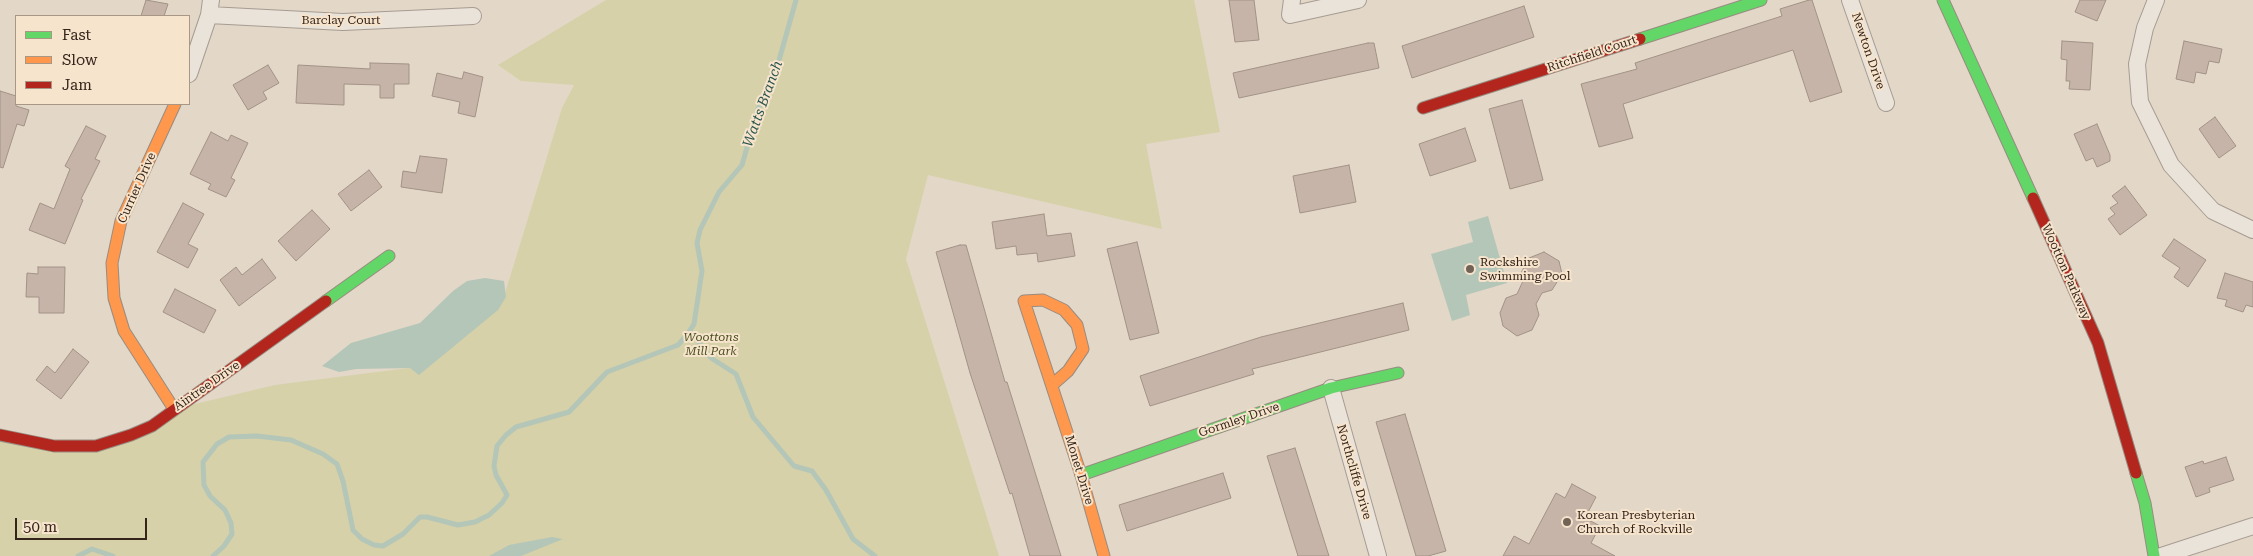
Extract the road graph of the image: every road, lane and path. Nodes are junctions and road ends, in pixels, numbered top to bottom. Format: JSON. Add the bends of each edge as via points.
{"nodes":[{"id":1,"x":1292,"y":0,"type":"edge"},
{"id":2,"x":1358,"y":0,"type":"edge"},
{"id":3,"x":1761,"y":0,"type":"edge"},
{"id":4,"x":1850,"y":0,"type":"edge"},
{"id":5,"x":1943,"y":0,"type":"edge"},
{"id":6,"x":2156,"y":0,"type":"edge"},
{"id":7,"x":210,"y":7,"type":"edge"},
{"id":8,"x":473,"y":16,"type":"dead end"},
{"id":9,"x":190,"y":71,"type":"edge"},
{"id":10,"x":1886,"y":103,"type":"dead end"},
{"id":11,"x":175,"y":105,"type":"edge"},
{"id":12,"x":1423,"y":108,"type":"dead end"},
{"id":13,"x":2253,"y":230,"type":"edge"},
{"id":14,"x":389,"y":256,"type":"dead end"},
{"id":15,"x":1398,"y":373,"type":"dead end"},
{"id":16,"x":1052,"y":385,"type":"junction"},
{"id":17,"x":1331,"y":388,"type":"junction"},
{"id":18,"x":174,"y":409,"type":"junction"},
{"id":19,"x":0,"y":435,"type":"edge"},
{"id":20,"x":1081,"y":475,"type":"junction"},
{"id":21,"x":2253,"y":526,"type":"edge"},
{"id":22,"x":1104,"y":556,"type":"edge"},
{"id":23,"x":1378,"y":556,"type":"edge"},
{"id":24,"x":2154,"y":556,"type":"edge"},
{"id":25,"x":2161,"y":556,"type":"edge"}],
"edges":[{"from":1,"to":2,"type":"street","via":[[1290,15]]},
{"from":3,"to":12,"type":"street","name":"Ritchfield Court"},
{"from":4,"to":10,"type":"street","name":"Newton Drive"},
{"from":5,"to":24,"type":"street","name":"Wootton Parkway","via":[[2098,342],[2145,503]]},
{"from":6,"to":13,"type":"street","via":[[2145,28],[2137,64],[2140,102],[2171,165],[2213,211]]},
{"from":7,"to":8,"type":"street","name":"Barclay Court","via":[[343,22]]},
{"from":7,"to":9,"type":"street"},
{"from":11,"to":18,"type":"street","name":"Currier Drive","via":[[121,220],[112,263],[114,298],[124,331]]},
{"from":14,"to":18,"type":"street","name":"Aintree Drive"},
{"from":15,"to":17,"type":"street","name":"Gormley Drive"},
{"from":16,"to":16,"type":"street","name":"Monet Drive","via":[[1042,357],[1024,301],[1043,300],[1064,310],[1077,325],[1083,349],[1073,366]]},
{"from":16,"to":20,"type":"street","name":"Monet Drive"},
{"from":17,"to":20,"type":"street","name":"Gormley Drive"},
{"from":17,"to":23,"type":"street","name":"Northcliffe Drive"},
{"from":18,"to":19,"type":"street","name":"Aintree Drive","via":[[152,426],[96,446],[54,446]]},
{"from":20,"to":22,"type":"street","name":"Monet Drive"},
{"from":21,"to":25,"type":"street"}]}
